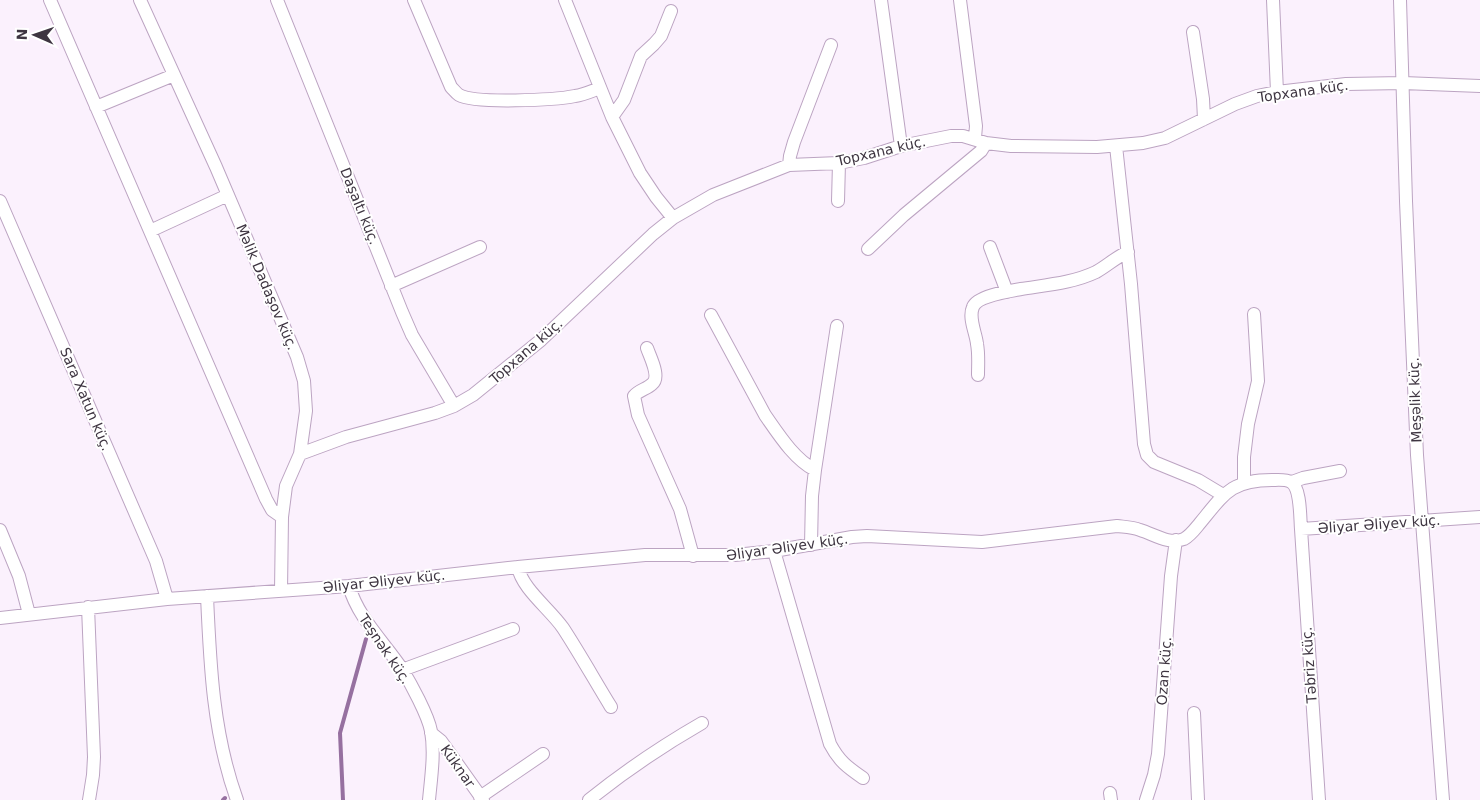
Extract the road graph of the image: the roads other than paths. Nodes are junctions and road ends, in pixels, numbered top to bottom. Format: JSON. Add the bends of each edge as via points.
{"nodes":[{"id":1,"x":50,"y":0,"type":"edge"},
{"id":2,"x":140,"y":0,"type":"edge"},
{"id":3,"x":277,"y":0,"type":"edge"},
{"id":4,"x":414,"y":0,"type":"edge"},
{"id":5,"x":565,"y":0,"type":"edge"},
{"id":6,"x":881,"y":0,"type":"edge"},
{"id":7,"x":960,"y":0,"type":"edge"},
{"id":8,"x":1273,"y":0,"type":"edge"},
{"id":9,"x":1400,"y":0,"type":"edge"},
{"id":10,"x":671,"y":11,"type":"dead end"},
{"id":11,"x":1193,"y":32,"type":"dead end"},
{"id":12,"x":831,"y":46,"type":"dead end"},
{"id":13,"x":174,"y":75,"type":"junction"},
{"id":14,"x":1403,"y":83,"type":"junction"},
{"id":15,"x":1480,"y":86,"type":"edge"},
{"id":16,"x":600,"y":88,"type":"junction"},
{"id":17,"x":1277,"y":92,"type":"junction"},
{"id":18,"x":96,"y":107,"type":"junction"},
{"id":19,"x":612,"y":117,"type":"junction"},
{"id":20,"x":1204,"y":119,"type":"junction"},
{"id":21,"x":980,"y":141,"type":"junction"},
{"id":22,"x":901,"y":146,"type":"junction"},
{"id":23,"x":1116,"y":146,"type":"junction"},
{"id":24,"x":839,"y":163,"type":"junction"},
{"id":25,"x":789,"y":165,"type":"junction"},
{"id":26,"x":228,"y":195,"type":"junction"},
{"id":27,"x":0,"y":201,"type":"edge"},
{"id":28,"x":838,"y":201,"type":"dead end"},
{"id":29,"x":673,"y":218,"type":"junction"},
{"id":30,"x":150,"y":230,"type":"junction"},
{"id":31,"x":480,"y":247,"type":"dead end"},
{"id":32,"x":990,"y":247,"type":"dead end"},
{"id":33,"x":868,"y":249,"type":"dead end"},
{"id":34,"x":1128,"y":252,"type":"junction"},
{"id":35,"x":391,"y":286,"type":"junction"},
{"id":36,"x":1007,"y":292,"type":"junction"},
{"id":37,"x":1254,"y":314,"type":"dead end"},
{"id":38,"x":711,"y":315,"type":"dead end"},
{"id":39,"x":837,"y":326,"type":"dead end"},
{"id":40,"x":647,"y":348,"type":"dead end"},
{"id":41,"x":978,"y":375,"type":"dead end"},
{"id":42,"x":454,"y":406,"type":"junction"},
{"id":43,"x":300,"y":454,"type":"junction"},
{"id":44,"x":815,"y":470,"type":"junction"},
{"id":45,"x":1340,"y":471,"type":"dead end"},
{"id":46,"x":1292,"y":482,"type":"junction"},
{"id":47,"x":1244,"y":483,"type":"junction"},
{"id":48,"x":1223,"y":495,"type":"junction"},
{"id":49,"x":282,"y":517,"type":"junction"},
{"id":50,"x":1480,"y":517,"type":"edge"},
{"id":51,"x":1421,"y":522,"type":"junction"},
{"id":52,"x":1301,"y":529,"type":"junction"},
{"id":53,"x":0,"y":530,"type":"edge"},
{"id":54,"x":1176,"y":540,"type":"junction"},
{"id":55,"x":811,"y":545,"type":"junction"},
{"id":56,"x":774,"y":551,"type":"junction"},
{"id":57,"x":693,"y":556,"type":"junction"},
{"id":58,"x":518,"y":567,"type":"junction"},
{"id":59,"x":349,"y":586,"type":"junction"},
{"id":60,"x":281,"y":590,"type":"junction"},
{"id":61,"x":207,"y":596,"type":"junction"},
{"id":62,"x":166,"y":599,"type":"junction"},
{"id":63,"x":88,"y":607,"type":"junction"},
{"id":64,"x":29,"y":614,"type":"junction"},
{"id":65,"x":0,"y":618,"type":"edge"},
{"id":66,"x":513,"y":629,"type":"dead end"},
{"id":67,"x":402,"y":670,"type":"junction"},
{"id":68,"x":611,"y":707,"type":"dead end"},
{"id":69,"x":1194,"y":713,"type":"dead end"},
{"id":70,"x":702,"y":723,"type":"dead end"},
{"id":71,"x":431,"y":733,"type":"junction"},
{"id":72,"x":543,"y":754,"type":"dead end"},
{"id":73,"x":863,"y":778,"type":"dead end"},
{"id":74,"x":481,"y":798,"type":"edge"},
{"id":75,"x":89,"y":800,"type":"edge"},
{"id":76,"x":238,"y":800,"type":"edge"},
{"id":77,"x":430,"y":800,"type":"edge"},
{"id":78,"x":589,"y":800,"type":"edge"},
{"id":79,"x":1146,"y":800,"type":"edge"},
{"id":80,"x":1198,"y":800,"type":"edge"},
{"id":81,"x":1319,"y":800,"type":"edge"},
{"id":82,"x":1443,"y":800,"type":"edge"}],
"edges":[{"from":1,"to":18,"type":"street"},
{"from":2,"to":13,"type":"street","name":"Məlik Dadaşov küç."},
{"from":3,"to":35,"type":"street","name":"Daşaltı küç."},
{"from":4,"to":16,"type":"street","via":[[451,87],[458,95],[484,101],[552,99]]},
{"from":5,"to":16,"type":"street"},
{"from":6,"to":22,"type":"street"},
{"from":7,"to":21,"type":"street"},
{"from":8,"to":17,"type":"street"},
{"from":9,"to":14,"type":"street","name":"Meşəlik küç."},
{"from":10,"to":19,"type":"street","via":[[661,36],[641,56],[624,100]]},
{"from":11,"to":20,"type":"street"},
{"from":12,"to":25,"type":"street","via":[[794,142]]},
{"from":13,"to":18,"type":"street"},
{"from":13,"to":26,"type":"street","name":"Məlik Dadaşov küç."},
{"from":14,"to":15,"type":"street","name":"Topxana küç."},
{"from":14,"to":17,"type":"street","name":"Topxana küç.","via":[[1346,84]]},
{"from":14,"to":51,"type":"street","name":"Meşəlik küç."},
{"from":16,"to":19,"type":"street"},
{"from":17,"to":20,"type":"street","name":"Topxana küç.","via":[[1242,102]]},
{"from":18,"to":30,"type":"street"},
{"from":19,"to":29,"type":"street","via":[[640,173]]},
{"from":20,"to":23,"type":"street","name":"Topxana küç.","via":[[1166,138]]},
{"from":21,"to":22,"type":"street","name":"Topxana küç.","via":[[951,136]]},
{"from":21,"to":23,"type":"street","name":"Topxana küç.","via":[[1030,146]]},
{"from":21,"to":33,"type":"street","via":[[981,150]]},
{"from":22,"to":24,"type":"street","name":"Topxana küç."},
{"from":23,"to":34,"type":"street"},
{"from":24,"to":25,"type":"street","name":"Topxana küç."},
{"from":24,"to":28,"type":"street"},
{"from":25,"to":29,"type":"street","name":"Topxana küç.","via":[[713,195]]},
{"from":26,"to":30,"type":"street"},
{"from":26,"to":43,"type":"street","name":"Məlik Dadaşov küç.","via":[[297,357],[304,381],[306,411]]},
{"from":27,"to":62,"type":"street","name":"Sara Xatun küç.","via":[[156,561]]},
{"from":29,"to":42,"type":"street","name":"Topxana küç.","via":[[534,346],[494,380]]},
{"from":30,"to":49,"type":"street","via":[[266,499],[272,510]]},
{"from":31,"to":35,"type":"street"},
{"from":32,"to":36,"type":"street"},
{"from":34,"to":36,"type":"street","via":[[1082,277]]},
{"from":34,"to":48,"type":"street","via":[[1147,455],[1154,462],[1198,480]]},
{"from":35,"to":42,"type":"street","name":"Daşaltı küç.","via":[[412,335]]},
{"from":36,"to":41,"type":"street","via":[[980,300],[972,309],[978,346]]},
{"from":37,"to":47,"type":"street","via":[[1258,381],[1248,424]]},
{"from":38,"to":44,"type":"street","via":[[775,429],[802,462]]},
{"from":39,"to":44,"type":"street"},
{"from":40,"to":57,"type":"street","via":[[655,379],[653,384],[638,391],[634,396],[635,402],[680,509]]},
{"from":42,"to":43,"type":"street","name":"Topxana küç.","via":[[346,437]]},
{"from":43,"to":49,"type":"street","name":"Məlik Dadaşov küç.","via":[[286,486]]},
{"from":44,"to":55,"type":"street"},
{"from":45,"to":46,"type":"street"},
{"from":46,"to":47,"type":"street","via":[[1264,480]]},
{"from":46,"to":52,"type":"street","name":"Əliyar Əliyev küç.","via":[[1298,497]]},
{"from":47,"to":48,"type":"street"},
{"from":48,"to":54,"type":"street","via":[[1191,534]]},
{"from":49,"to":60,"type":"street","name":"Məlik Dadaşov küç."},
{"from":50,"to":51,"type":"street","name":"Əliyar Əliyev küç."},
{"from":51,"to":52,"type":"street","name":"Əliyar Əliyev küç."},
{"from":51,"to":82,"type":"street","name":"Meşəlik küç."},
{"from":52,"to":81,"type":"street","name":"Təbriz küç."},
{"from":53,"to":64,"type":"street","via":[[19,576]]},
{"from":54,"to":55,"type":"street","name":"Əliyar Əliyev küç.","via":[[1117,526],[992,541],[867,536]]},
{"from":54,"to":79,"type":"street","name":"Ozan küç.","via":[[1158,754]]},
{"from":55,"to":56,"type":"street","name":"Əliyar Əliyev küç."},
{"from":56,"to":57,"type":"street","name":"Əliyar Əliyev küç."},
{"from":56,"to":73,"type":"street","via":[[830,744],[837,757]]},
{"from":57,"to":58,"type":"street","name":"Əliyar Əliyev küç.","via":[[645,555]]},
{"from":58,"to":59,"type":"street","name":"Əliyar Əliyev küç."},
{"from":58,"to":68,"type":"street","via":[[524,582],[562,627]]},
{"from":59,"to":60,"type":"street","name":"Əliyar Əliyev küç."},
{"from":59,"to":67,"type":"street","name":"Teşnək küç.","via":[[356,606]]},
{"from":60,"to":61,"type":"street","name":"Əliyar Əliyev küç."},
{"from":61,"to":62,"type":"street","name":"Əliyar Əliyev küç."},
{"from":61,"to":76,"type":"street","via":[[215,713]]},
{"from":62,"to":63,"type":"street","name":"Əliyar Əliyev küç."},
{"from":63,"to":64,"type":"street","name":"Əliyar Əliyev küç."},
{"from":63,"to":75,"type":"street","via":[[94,757]]},
{"from":64,"to":65,"type":"street","name":"Əliyar Əliyev küç."},
{"from":66,"to":67,"type":"street"},
{"from":67,"to":71,"type":"street","name":"Teşnək küç.","via":[[428,720]]},
{"from":69,"to":80,"type":"street"},
{"from":70,"to":78,"type":"street","via":[[665,744]]},
{"from":71,"to":74,"type":"street","name":"Küknar","via":[[441,741]]},
{"from":71,"to":77,"type":"street","name":"Teşnək küç."},
{"from":72,"to":74,"type":"street"}]}
